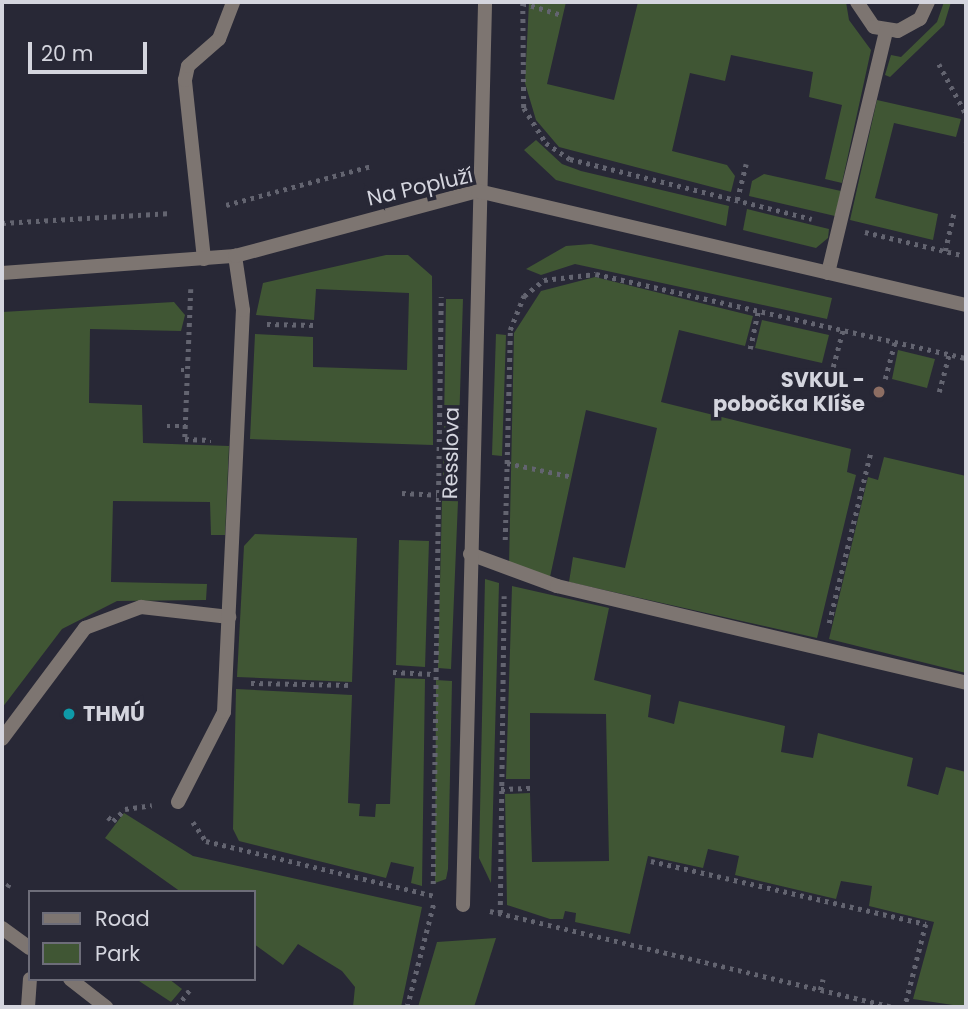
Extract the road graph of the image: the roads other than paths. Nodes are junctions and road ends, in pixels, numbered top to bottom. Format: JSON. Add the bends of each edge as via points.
{"nodes":[{"id":1,"x":233,"y":2,"type":"edge"},
{"id":2,"x":485,"y":2,"type":"edge"},
{"id":3,"x":857,"y":2,"type":"edge"},
{"id":4,"x":928,"y":2,"type":"edge"},
{"id":5,"x":886,"y":30,"type":"junction"},
{"id":6,"x":478,"y":191,"type":"junction"},
{"id":7,"x":235,"y":256,"type":"junction"},
{"id":8,"x":204,"y":259,"type":"junction"},
{"id":9,"x":2,"y":273,"type":"edge"},
{"id":10,"x":828,"y":273,"type":"junction"},
{"id":11,"x":966,"y":305,"type":"edge"},
{"id":12,"x":470,"y":554,"type":"junction"},
{"id":13,"x":229,"y":617,"type":"junction"},
{"id":14,"x":966,"y":682,"type":"edge"},
{"id":15,"x":2,"y":739,"type":"edge"},
{"id":16,"x":178,"y":802,"type":"road end"},
{"id":17,"x":463,"y":905,"type":"road end"},
{"id":18,"x":2,"y":928,"type":"edge"},
{"id":19,"x":28,"y":947,"type":"edge"},
{"id":20,"x":30,"y":981,"type":"edge"},
{"id":21,"x":73,"y":981,"type":"edge"},
{"id":22,"x":28,"y":1007,"type":"edge"},
{"id":23,"x":106,"y":1007,"type":"edge"}],
"edges":[{"from":1,"to":8,"type":"street","via":[[219,39],[188,66],[185,80]]},
{"from":2,"to":6,"type":"street","name":"Resslova"},
{"from":3,"to":5,"type":"street","via":[[865,19]]},
{"from":4,"to":5,"type":"street","via":[[910,27]]},
{"from":5,"to":10,"type":"street"},
{"from":6,"to":7,"type":"street","name":"Na Popluží"},
{"from":6,"to":10,"type":"street","name":"Na Popluží"},
{"from":6,"to":12,"type":"street","name":"Resslova"},
{"from":7,"to":8,"type":"street","name":"Na Popluží"},
{"from":7,"to":13,"type":"street","via":[[242,324]]},
{"from":8,"to":9,"type":"street","name":"Na Popluží"},
{"from":10,"to":11,"type":"street","name":"Na Popluží"},
{"from":12,"to":14,"type":"street","via":[[557,586]]},
{"from":12,"to":17,"type":"street","name":"Resslova"},
{"from":13,"to":15,"type":"street","via":[[141,607],[85,628]]},
{"from":13,"to":16,"type":"street","via":[[224,712]]},
{"from":18,"to":19,"type":"street"},
{"from":20,"to":22,"type":"street"},
{"from":21,"to":23,"type":"street"}]}
